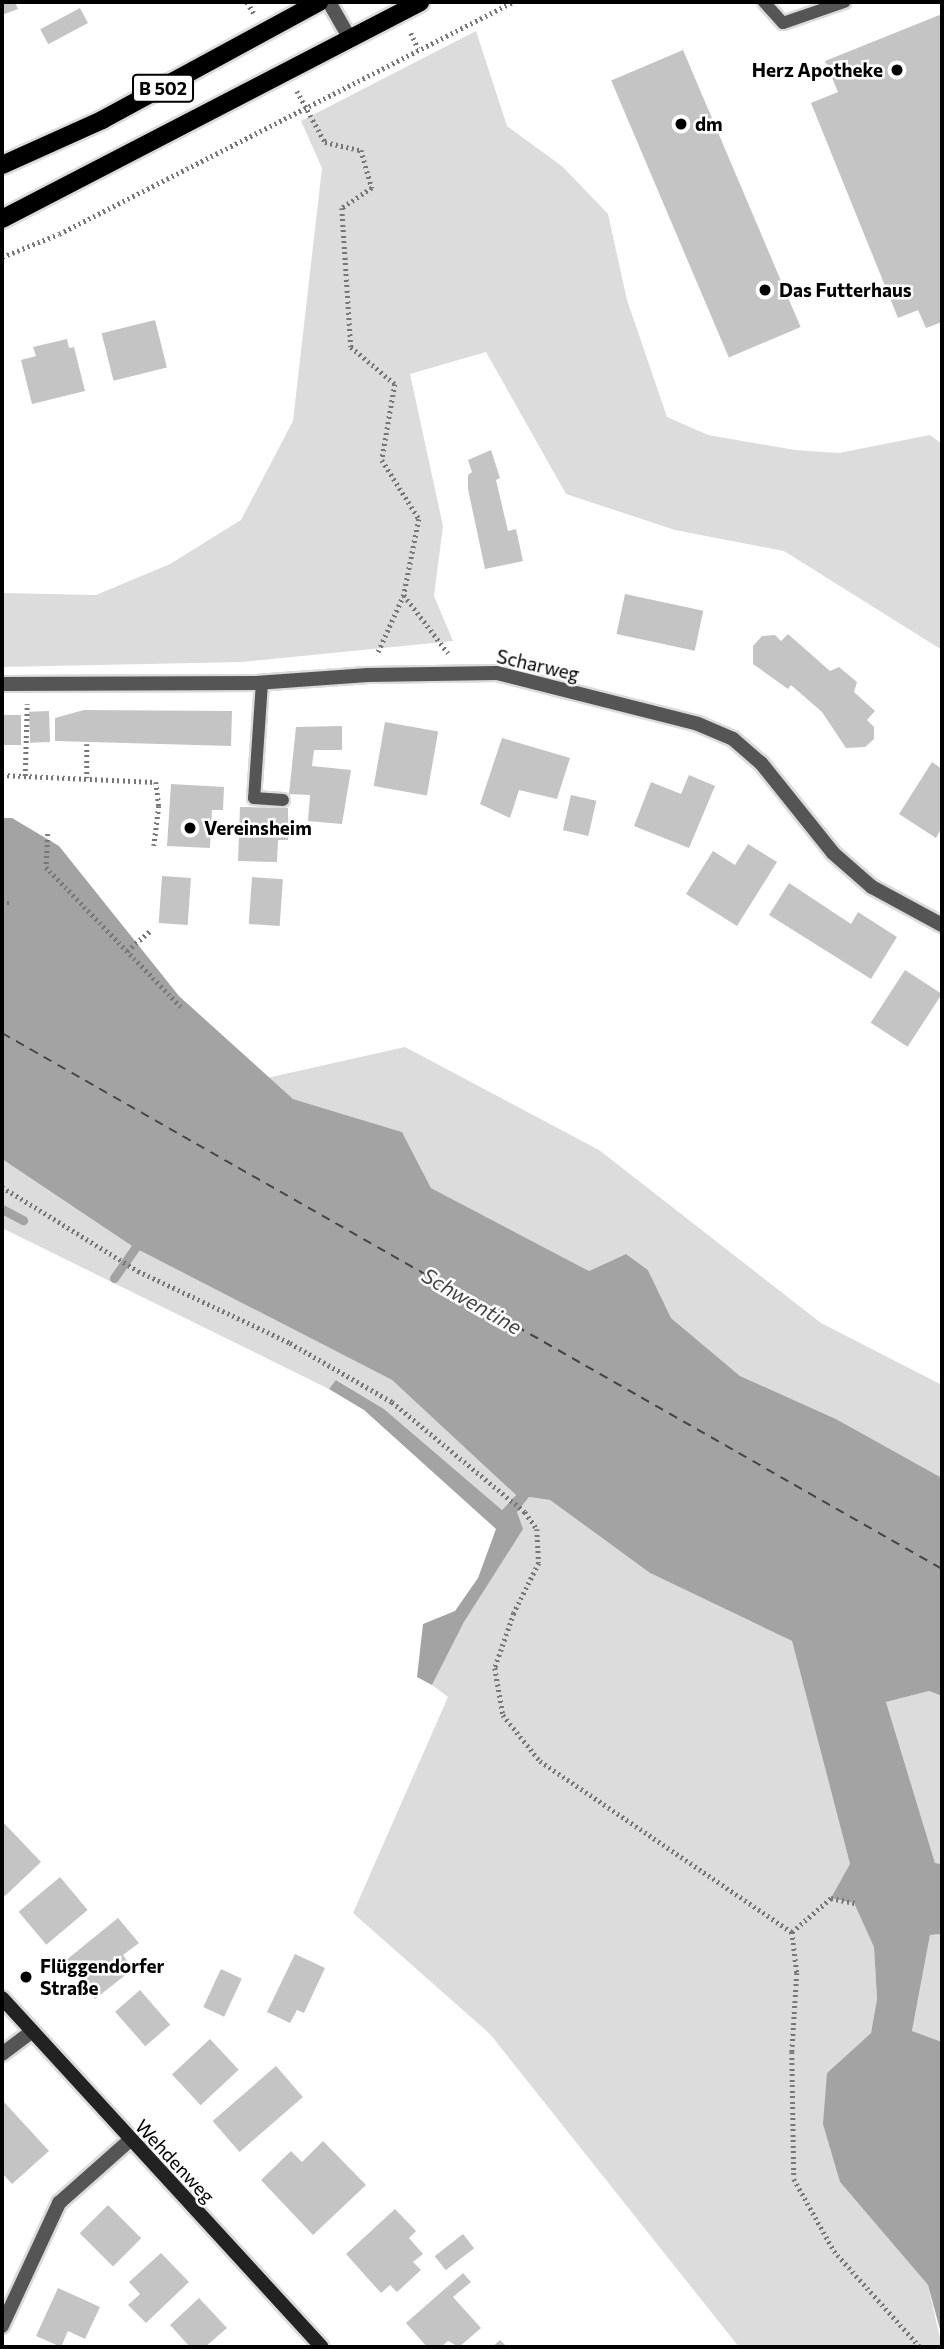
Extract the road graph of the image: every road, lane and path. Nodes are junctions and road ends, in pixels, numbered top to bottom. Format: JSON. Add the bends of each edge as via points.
{"nodes":[{"id":1,"x":319,"y":2,"type":"edge"},
{"id":2,"x":329,"y":2,"type":"edge"},
{"id":3,"x":421,"y":2,"type":"edge"},
{"id":4,"x":513,"y":2,"type":"edge"},
{"id":5,"x":764,"y":2,"type":"edge"},
{"id":6,"x":844,"y":2,"type":"edge"},
{"id":7,"x":349,"y":37,"type":"junction"},
{"id":8,"x":305,"y":107,"type":"junction"},
{"id":9,"x":2,"y":165,"type":"edge"},
{"id":10,"x":2,"y":219,"type":"edge"},
{"id":11,"x":2,"y":257,"type":"edge"},
{"id":12,"x":404,"y":595,"type":"junction"},
{"id":13,"x":462,"y":672,"type":"junction"},
{"id":14,"x":368,"y":675,"type":"junction"},
{"id":15,"x":262,"y":682,"type":"junction"},
{"id":16,"x":2,"y":684,"type":"edge"},
{"id":17,"x":27,"y":707,"type":"dead end"},
{"id":18,"x":87,"y":744,"type":"dead end"},
{"id":19,"x":2,"y":775,"type":"edge"},
{"id":20,"x":25,"y":776,"type":"junction"},
{"id":21,"x":87,"y":779,"type":"junction"},
{"id":22,"x":283,"y":800,"type":"dead end"},
{"id":23,"x":48,"y":834,"type":"dead end"},
{"id":24,"x":154,"y":846,"type":"dead end"},
{"id":25,"x":2,"y":903,"type":"edge"},
{"id":26,"x":9,"y":903,"type":"dead end"},
{"id":27,"x":942,"y":925,"type":"edge"},
{"id":28,"x":150,"y":931,"type":"dead end"},
{"id":29,"x":127,"y":951,"type":"junction"},
{"id":30,"x":181,"y":1007,"type":"dead end"},
{"id":31,"x":2,"y":1187,"type":"edge"},
{"id":32,"x":854,"y":1903,"type":"dead end"},
{"id":33,"x":792,"y":1932,"type":"junction"},
{"id":34,"x":2,"y":1998,"type":"edge"},
{"id":35,"x":30,"y":2032,"type":"junction"},
{"id":36,"x":2,"y":2054,"type":"edge"},
{"id":37,"x":130,"y":2140,"type":"junction"},
{"id":38,"x":2,"y":2326,"type":"edge"},
{"id":39,"x":322,"y":2347,"type":"edge"},
{"id":40,"x":919,"y":2347,"type":"edge"}],
"edges":[{"from":1,"to":9,"type":"main road","number":"B 502","via":[[102,121]]},
{"from":2,"to":7,"type":"street"},
{"from":3,"to":7,"type":"main road","number":"B 502"},
{"from":4,"to":8,"type":"path"},
{"from":5,"to":6,"type":"lane","via":[[783,23]]},
{"from":7,"to":10,"type":"main road","number":"B 502"},
{"from":8,"to":11,"type":"path","via":[[59,234]]},
{"from":8,"to":12,"type":"path","via":[[325,142],[361,150],[372,188],[342,208],[351,347],[395,384],[382,460],[419,519]]},
{"from":12,"to":13,"type":"path"},
{"from":12,"to":14,"type":"path"},
{"from":13,"to":14,"type":"street","name":"Scharweg"},
{"from":13,"to":27,"type":"street","name":"Scharweg","via":[[497,673],[698,724],[733,739],[761,763],[833,853],[862,878]]},
{"from":14,"to":15,"type":"street","name":"Scharweg"},
{"from":15,"to":16,"type":"street","name":"Scharweg"},
{"from":15,"to":22,"type":"lane","via":[[254,798]]},
{"from":17,"to":20,"type":"path"},
{"from":18,"to":21,"type":"path"},
{"from":19,"to":20,"type":"path"},
{"from":20,"to":21,"type":"path"},
{"from":21,"to":24,"type":"path","via":[[156,782],[159,806]]},
{"from":23,"to":29,"type":"path","via":[[46,867]]},
{"from":25,"to":26,"type":"path"},
{"from":28,"to":29,"type":"path"},
{"from":29,"to":30,"type":"path"},
{"from":31,"to":33,"type":"path","via":[[138,1270],[290,1343],[392,1402],[524,1512],[537,1529],[539,1563],[514,1613],[495,1668],[503,1715],[540,1761]]},
{"from":32,"to":33,"type":"path","via":[[831,1898]]},
{"from":33,"to":40,"type":"path","via":[[797,1973],[792,2052],[794,2179],[834,2251]]},
{"from":34,"to":35,"type":"main road","name":"Wehdenweg"},
{"from":35,"to":36,"type":"street"},
{"from":35,"to":37,"type":"main road","name":"Wehdenweg"},
{"from":37,"to":38,"type":"street","via":[[59,2203],[16,2287]]},
{"from":37,"to":39,"type":"main road","name":"Wehdenweg"}]}
